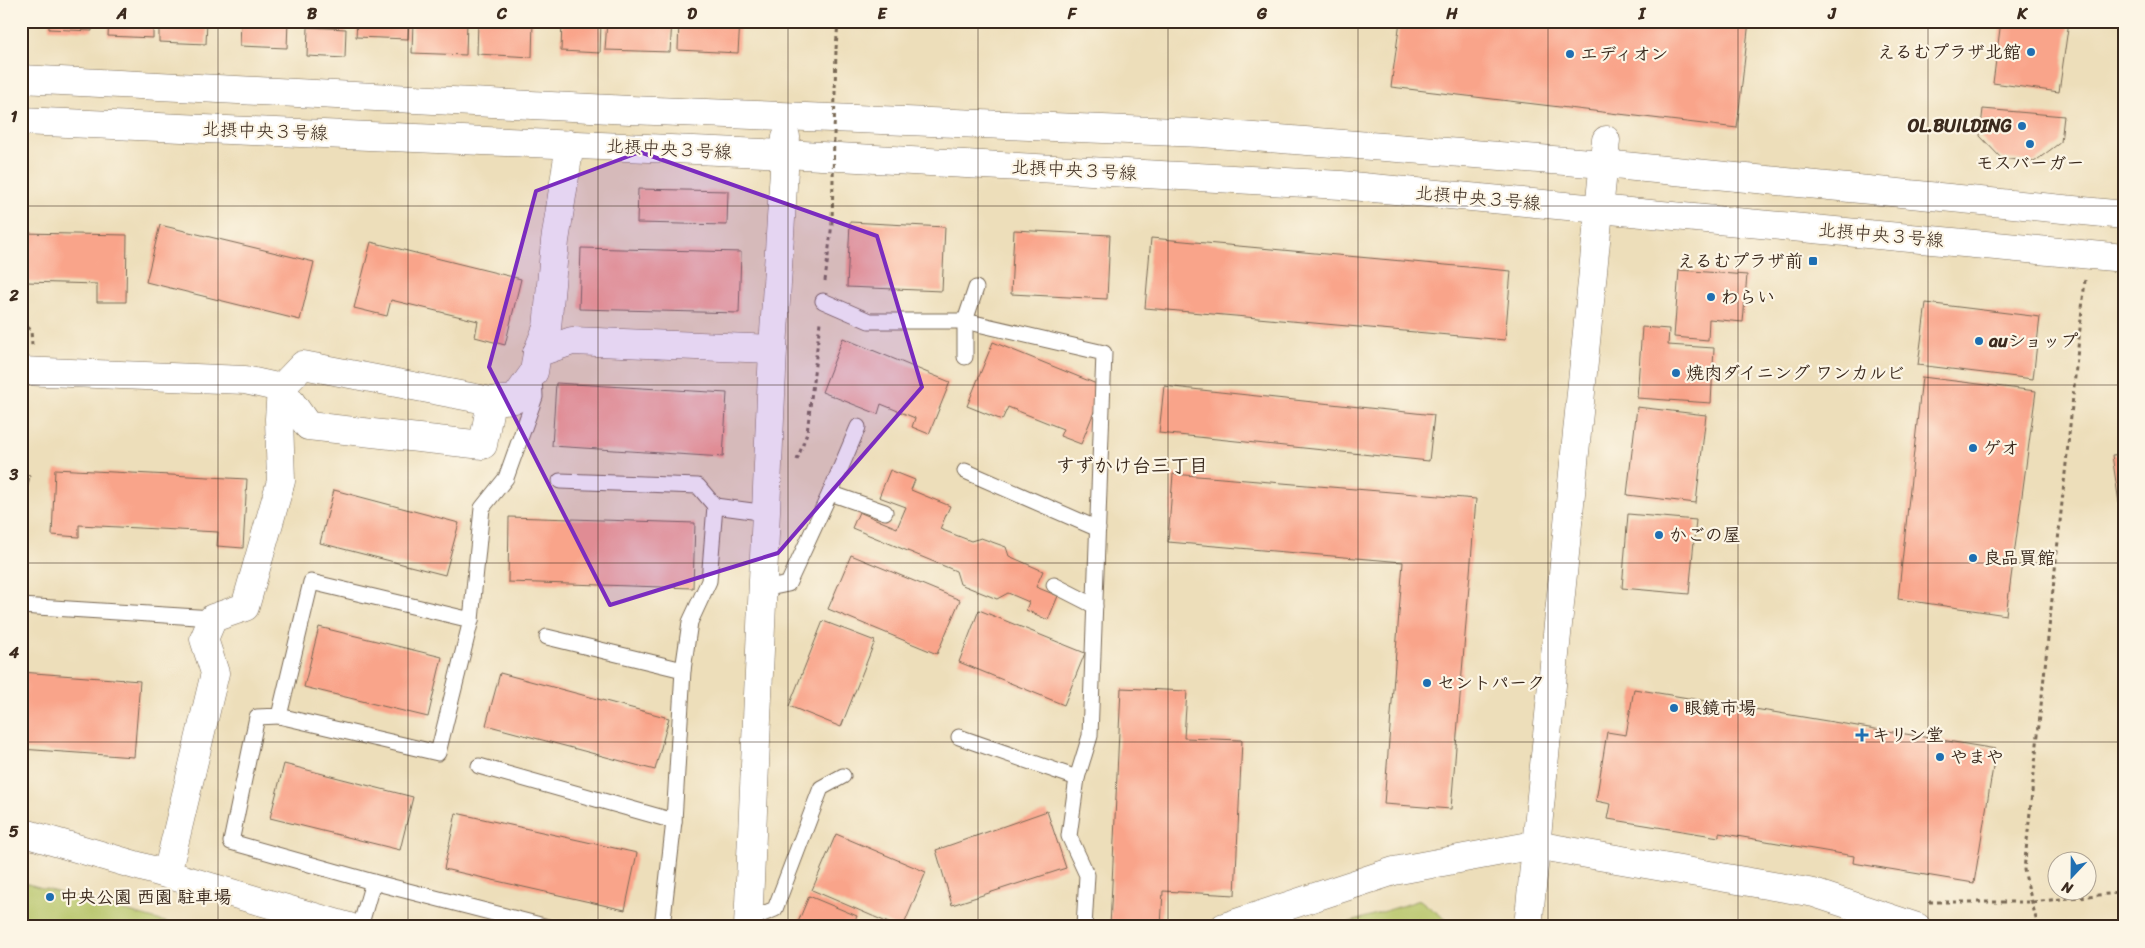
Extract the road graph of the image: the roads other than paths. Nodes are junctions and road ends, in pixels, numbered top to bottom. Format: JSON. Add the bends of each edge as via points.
{"nodes":[{"id":1,"x":21,"y":79,"type":"edge"},
{"id":2,"x":787,"y":115,"type":"junction"},
{"id":3,"x":21,"y":121,"type":"edge"},
{"id":4,"x":570,"y":144,"type":"junction"},
{"id":5,"x":1605,"y":152,"type":"junction"},
{"id":6,"x":785,"y":154,"type":"junction"},
{"id":7,"x":1599,"y":209,"type":"junction"},
{"id":8,"x":2124,"y":216,"type":"edge"},
{"id":9,"x":2124,"y":258,"type":"edge"},
{"id":10,"x":976,"y":288,"type":"dead end"},
{"id":11,"x":823,"y":301,"type":"road end"},
{"id":12,"x":965,"y":321,"type":"junction"},
{"id":13,"x":773,"y":349,"type":"junction"},
{"id":14,"x":965,"y":357,"type":"dead end"},
{"id":15,"x":536,"y":362,"type":"junction"},
{"id":16,"x":21,"y":371,"type":"edge"},
{"id":17,"x":281,"y":388,"type":"junction"},
{"id":18,"x":491,"y":401,"type":"junction"},
{"id":19,"x":858,"y":427,"type":"dead end"},
{"id":20,"x":965,"y":471,"type":"dead end"},
{"id":21,"x":560,"y":481,"type":"dead end"},
{"id":22,"x":830,"y":493,"type":"junction"},
{"id":23,"x":715,"y":506,"type":"junction"},
{"id":24,"x":885,"y":512,"type":"dead end"},
{"id":25,"x":767,"y":513,"type":"junction"},
{"id":26,"x":1098,"y":529,"type":"junction"},
{"id":27,"x":1054,"y":585,"type":"dead end"},
{"id":28,"x":764,"y":589,"type":"junction"},
{"id":29,"x":21,"y":606,"type":"edge"},
{"id":30,"x":1095,"y":606,"type":"junction"},
{"id":31,"x":213,"y":618,"type":"junction"},
{"id":32,"x":471,"y":620,"type":"junction"},
{"id":33,"x":547,"y":637,"type":"dead end"},
{"id":34,"x":683,"y":670,"type":"junction"},
{"id":35,"x":279,"y":716,"type":"junction"},
{"id":36,"x":959,"y":738,"type":"dead end"},
{"id":37,"x":479,"y":766,"type":"dead end"},
{"id":38,"x":843,"y":776,"type":"dead end"},
{"id":39,"x":1077,"y":778,"type":"junction"},
{"id":40,"x":674,"y":821,"type":"junction"},
{"id":41,"x":21,"y":832,"type":"edge"},
{"id":42,"x":1535,"y":845,"type":"junction"},
{"id":43,"x":167,"y":874,"type":"junction"},
{"id":44,"x":372,"y":882,"type":"junction"},
{"id":45,"x":1919,"y":915,"type":"edge"},
{"id":46,"x":748,"y":923,"type":"edge"},
{"id":47,"x":1080,"y":926,"type":"edge"},
{"id":48,"x":349,"y":927,"type":"edge"},
{"id":49,"x":360,"y":927,"type":"edge"},
{"id":50,"x":548,"y":927,"type":"edge"},
{"id":51,"x":662,"y":927,"type":"edge"},
{"id":52,"x":1224,"y":927,"type":"edge"},
{"id":53,"x":1528,"y":927,"type":"edge"}],
"edges":[{"from":1,"to":2,"type":"street"},
{"from":2,"to":5,"type":"street"},
{"from":2,"to":6,"type":"street"},
{"from":3,"to":4,"type":"street","name":"北摂中央３号線"},
{"from":4,"to":6,"type":"street","name":"北摂中央３号線"},
{"from":4,"to":15,"type":"street","via":[[555,241],[547,328]]},
{"from":5,"to":7,"type":"street"},
{"from":5,"to":8,"type":"street"},
{"from":6,"to":7,"type":"street","name":"北摂中央３号線","via":[[1341,185]]},
{"from":6,"to":13,"type":"street"},
{"from":7,"to":9,"type":"street","name":"北摂中央３号線"},
{"from":7,"to":42,"type":"street"},
{"from":10,"to":12,"type":"lane"},
{"from":11,"to":12,"type":"lane","via":[[869,322]]},
{"from":12,"to":14,"type":"lane"},
{"from":12,"to":26,"type":"lane","via":[[1104,353]]},
{"from":13,"to":15,"type":"street","via":[[572,341]]},
{"from":13,"to":25,"type":"street"},
{"from":15,"to":18,"type":"street","via":[[515,399]]},
{"from":15,"to":32,"type":"lane","via":[[535,397],[506,478],[482,508]]},
{"from":16,"to":17,"type":"street","via":[[245,380]]},
{"from":17,"to":18,"type":"street","via":[[303,365]]},
{"from":17,"to":18,"type":"street","via":[[308,426],[483,445]]},
{"from":17,"to":31,"type":"street","via":[[281,481],[245,606]]},
{"from":19,"to":22,"type":"lane"},
{"from":20,"to":26,"type":"lane"},
{"from":21,"to":23,"type":"lane","via":[[698,486]]},
{"from":22,"to":24,"type":"lane"},
{"from":22,"to":28,"type":"lane","via":[[788,584]]},
{"from":23,"to":25,"type":"lane"},
{"from":23,"to":34,"type":"lane","via":[[709,581],[690,622]]},
{"from":25,"to":28,"type":"street"},
{"from":26,"to":30,"type":"lane"},
{"from":27,"to":30,"type":"lane"},
{"from":28,"to":46,"type":"street"},
{"from":29,"to":31,"type":"lane"},
{"from":30,"to":39,"type":"lane","via":[[1090,736]]},
{"from":31,"to":43,"type":"street","via":[[204,639],[215,673]]},
{"from":32,"to":35,"type":"lane","via":[[438,753]]},
{"from":32,"to":35,"type":"lane","via":[[311,582]]},
{"from":33,"to":34,"type":"lane"},
{"from":34,"to":40,"type":"lane"},
{"from":35,"to":44,"type":"lane","via":[[257,717],[231,842]]},
{"from":36,"to":39,"type":"lane"},
{"from":37,"to":40,"type":"lane"},
{"from":38,"to":46,"type":"lane","via":[[821,788],[775,909]]},
{"from":39,"to":47,"type":"lane","via":[[1069,836],[1087,875]]},
{"from":40,"to":51,"type":"lane"},
{"from":41,"to":43,"type":"street"},
{"from":42,"to":45,"type":"street","via":[[1814,893]]},
{"from":42,"to":52,"type":"street","via":[[1394,871]]},
{"from":42,"to":53,"type":"street"},
{"from":43,"to":48,"type":"street"},
{"from":44,"to":49,"type":"lane"},
{"from":44,"to":50,"type":"lane"}]}
